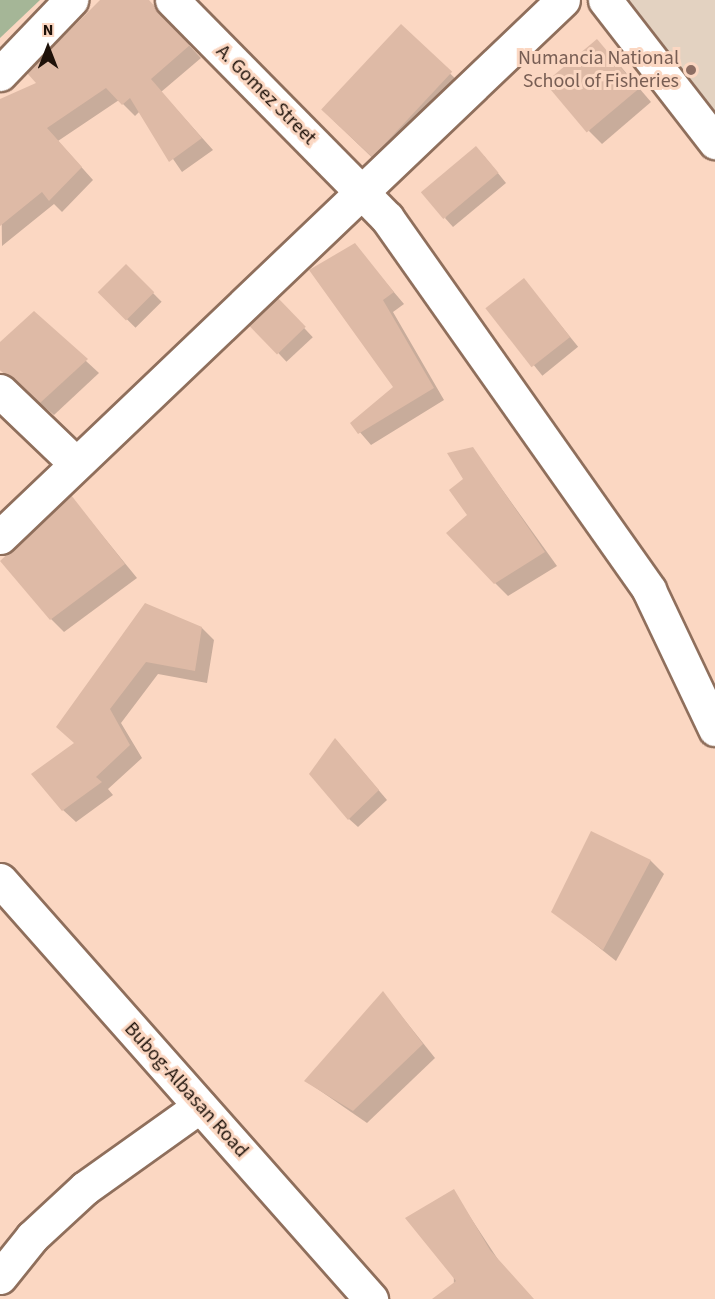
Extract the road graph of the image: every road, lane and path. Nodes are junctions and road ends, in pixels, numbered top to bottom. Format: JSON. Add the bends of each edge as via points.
{"nodes":[{"id":1,"x":71,"y":0,"type":"edge"},
{"id":2,"x":172,"y":0,"type":"edge"},
{"id":3,"x":563,"y":0,"type":"edge"},
{"id":4,"x":605,"y":0,"type":"edge"},
{"id":5,"x":2,"y":67,"type":"edge"},
{"id":6,"x":715,"y":142,"type":"edge"},
{"id":7,"x":359,"y":189,"type":"junction"},
{"id":8,"x":0,"y":391,"type":"edge"},
{"id":9,"x":76,"y":464,"type":"junction"},
{"id":10,"x":0,"y":537,"type":"edge"},
{"id":11,"x":715,"y":729,"type":"edge"},
{"id":12,"x":0,"y":880,"type":"edge"},
{"id":13,"x":200,"y":1106,"type":"junction"},
{"id":14,"x":0,"y":1277,"type":"edge"},
{"id":15,"x":372,"y":1299,"type":"edge"}],
"edges":[{"from":1,"to":5,"type":"street"},
{"from":2,"to":7,"type":"street","name":"A. Gomez Street"},
{"from":3,"to":7,"type":"street"},
{"from":4,"to":6,"type":"street"},
{"from":7,"to":9,"type":"street"},
{"from":7,"to":11,"type":"street","name":"A. Gomez Street","via":[[387,218],[649,590]]},
{"from":8,"to":9,"type":"street"},
{"from":9,"to":10,"type":"street"},
{"from":12,"to":13,"type":"street","name":"Bubog-Albasan Road"},
{"from":13,"to":14,"type":"street","via":[[85,1188],[32,1237]]},
{"from":13,"to":15,"type":"street","name":"Bubog-Albasan Road"}]}
